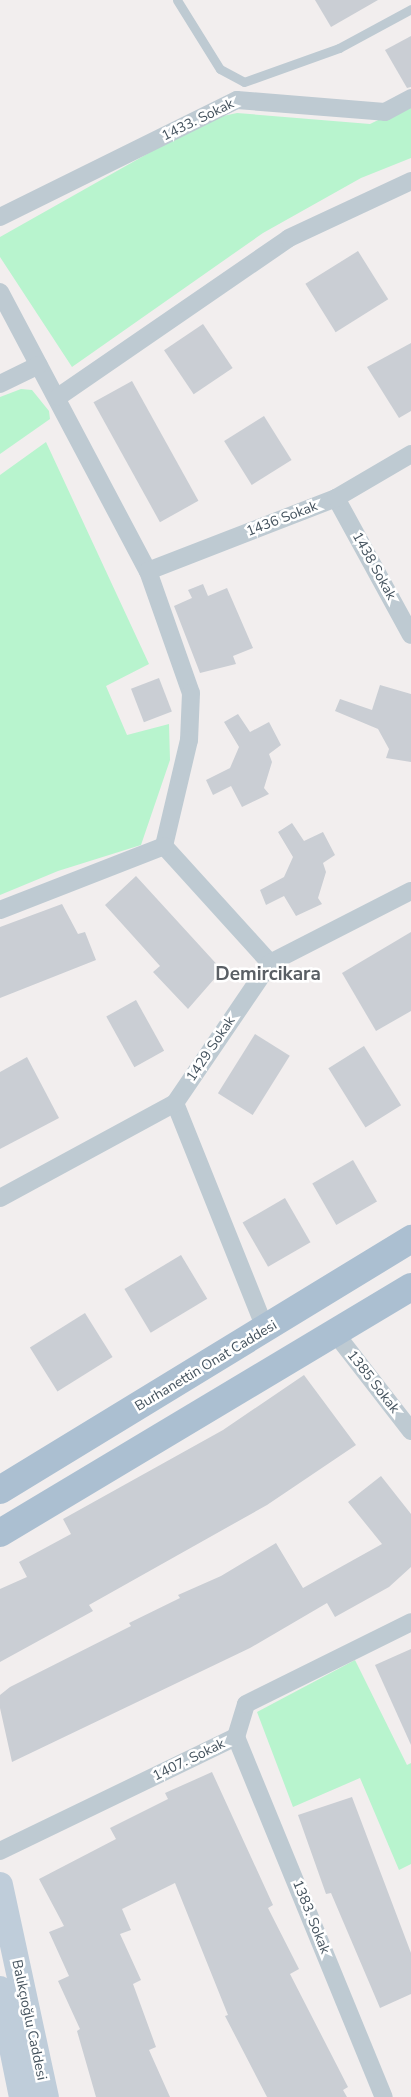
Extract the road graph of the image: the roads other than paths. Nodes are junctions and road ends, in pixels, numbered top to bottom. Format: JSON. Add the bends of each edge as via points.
{"nodes":[{"id":1,"x":177,"y":0,"type":"edge"},
{"id":2,"x":411,"y":9,"type":"edge"},
{"id":3,"x":411,"y":98,"type":"edge"},
{"id":4,"x":411,"y":181,"type":"edge"},
{"id":5,"x":0,"y":218,"type":"edge"},
{"id":6,"x":0,"y":292,"type":"edge"},
{"id":7,"x":39,"y":365,"type":"junction"},
{"id":8,"x":0,"y":384,"type":"edge"},
{"id":9,"x":58,"y":398,"type":"junction"},
{"id":10,"x":411,"y":454,"type":"edge"},
{"id":11,"x":336,"y":498,"type":"junction"},
{"id":12,"x":148,"y":571,"type":"junction"},
{"id":13,"x":411,"y":635,"type":"edge"},
{"id":14,"x":164,"y":846,"type":"junction"},
{"id":15,"x":411,"y":891,"type":"edge"},
{"id":16,"x":0,"y":910,"type":"edge"},
{"id":17,"x":270,"y":962,"type":"junction"},
{"id":18,"x":174,"y":1103,"type":"junction"},
{"id":19,"x":0,"y":1198,"type":"edge"},
{"id":20,"x":411,"y":1239,"type":"edge"},
{"id":21,"x":411,"y":1287,"type":"edge"},
{"id":22,"x":266,"y":1330,"type":"junction"},
{"id":23,"x":336,"y":1333,"type":"junction"},
{"id":24,"x":411,"y":1431,"type":"edge"},
{"id":25,"x":0,"y":1490,"type":"edge"},
{"id":26,"x":4,"y":1532,"type":"edge"},
{"id":27,"x":411,"y":1622,"type":"edge"},
{"id":28,"x":236,"y":1737,"type":"junction"},
{"id":29,"x":0,"y":1851,"type":"edge"},
{"id":30,"x":0,"y":1885,"type":"edge"},
{"id":31,"x":0,"y":1989,"type":"edge"},
{"id":32,"x":22,"y":2097,"type":"edge"},
{"id":33,"x":46,"y":2097,"type":"edge"},
{"id":34,"x":384,"y":2097,"type":"edge"}],
"edges":[{"from":1,"to":2,"type":"lane","via":[[220,69],[244,82],[339,48]]},
{"from":3,"to":5,"type":"street","name":"1433. Sokak","via":[[384,112],[237,100]]},
{"from":4,"to":9,"type":"street","via":[[290,238]]},
{"from":6,"to":7,"type":"street"},
{"from":7,"to":8,"type":"street"},
{"from":7,"to":9,"type":"street"},
{"from":9,"to":12,"type":"street"},
{"from":10,"to":11,"type":"street","name":"1436 Sokak"},
{"from":11,"to":12,"type":"street","name":"1436 Sokak"},
{"from":11,"to":13,"type":"street","name":"1438 Sokak"},
{"from":12,"to":14,"type":"street","via":[[191,693],[189,740]]},
{"from":14,"to":16,"type":"street"},
{"from":14,"to":17,"type":"street"},
{"from":15,"to":17,"type":"street","name":"1429 Sokak"},
{"from":17,"to":18,"type":"street","name":"1429 Sokak"},
{"from":18,"to":19,"type":"street","name":"1429 Sokak"},
{"from":18,"to":22,"type":"street"},
{"from":20,"to":22,"type":"main road","name":"Burhanettin Onat Caddesi"},
{"from":21,"to":23,"type":"main road"},
{"from":22,"to":25,"type":"main road","name":"Burhanettin Onat Caddesi"},
{"from":23,"to":24,"type":"street","name":"1385 Sokak"},
{"from":23,"to":26,"type":"main road"},
{"from":27,"to":28,"type":"street","name":"1407. Sokak","via":[[246,1704]]},
{"from":28,"to":29,"type":"street","name":"1407. Sokak"},
{"from":28,"to":34,"type":"street","name":"1383. Sokak"},
{"from":30,"to":33,"type":"street","name":"Balıkçıoğlu Caddesi"},
{"from":31,"to":32,"type":"street","name":"Balıkçıoğlu Caddesi"}]}
